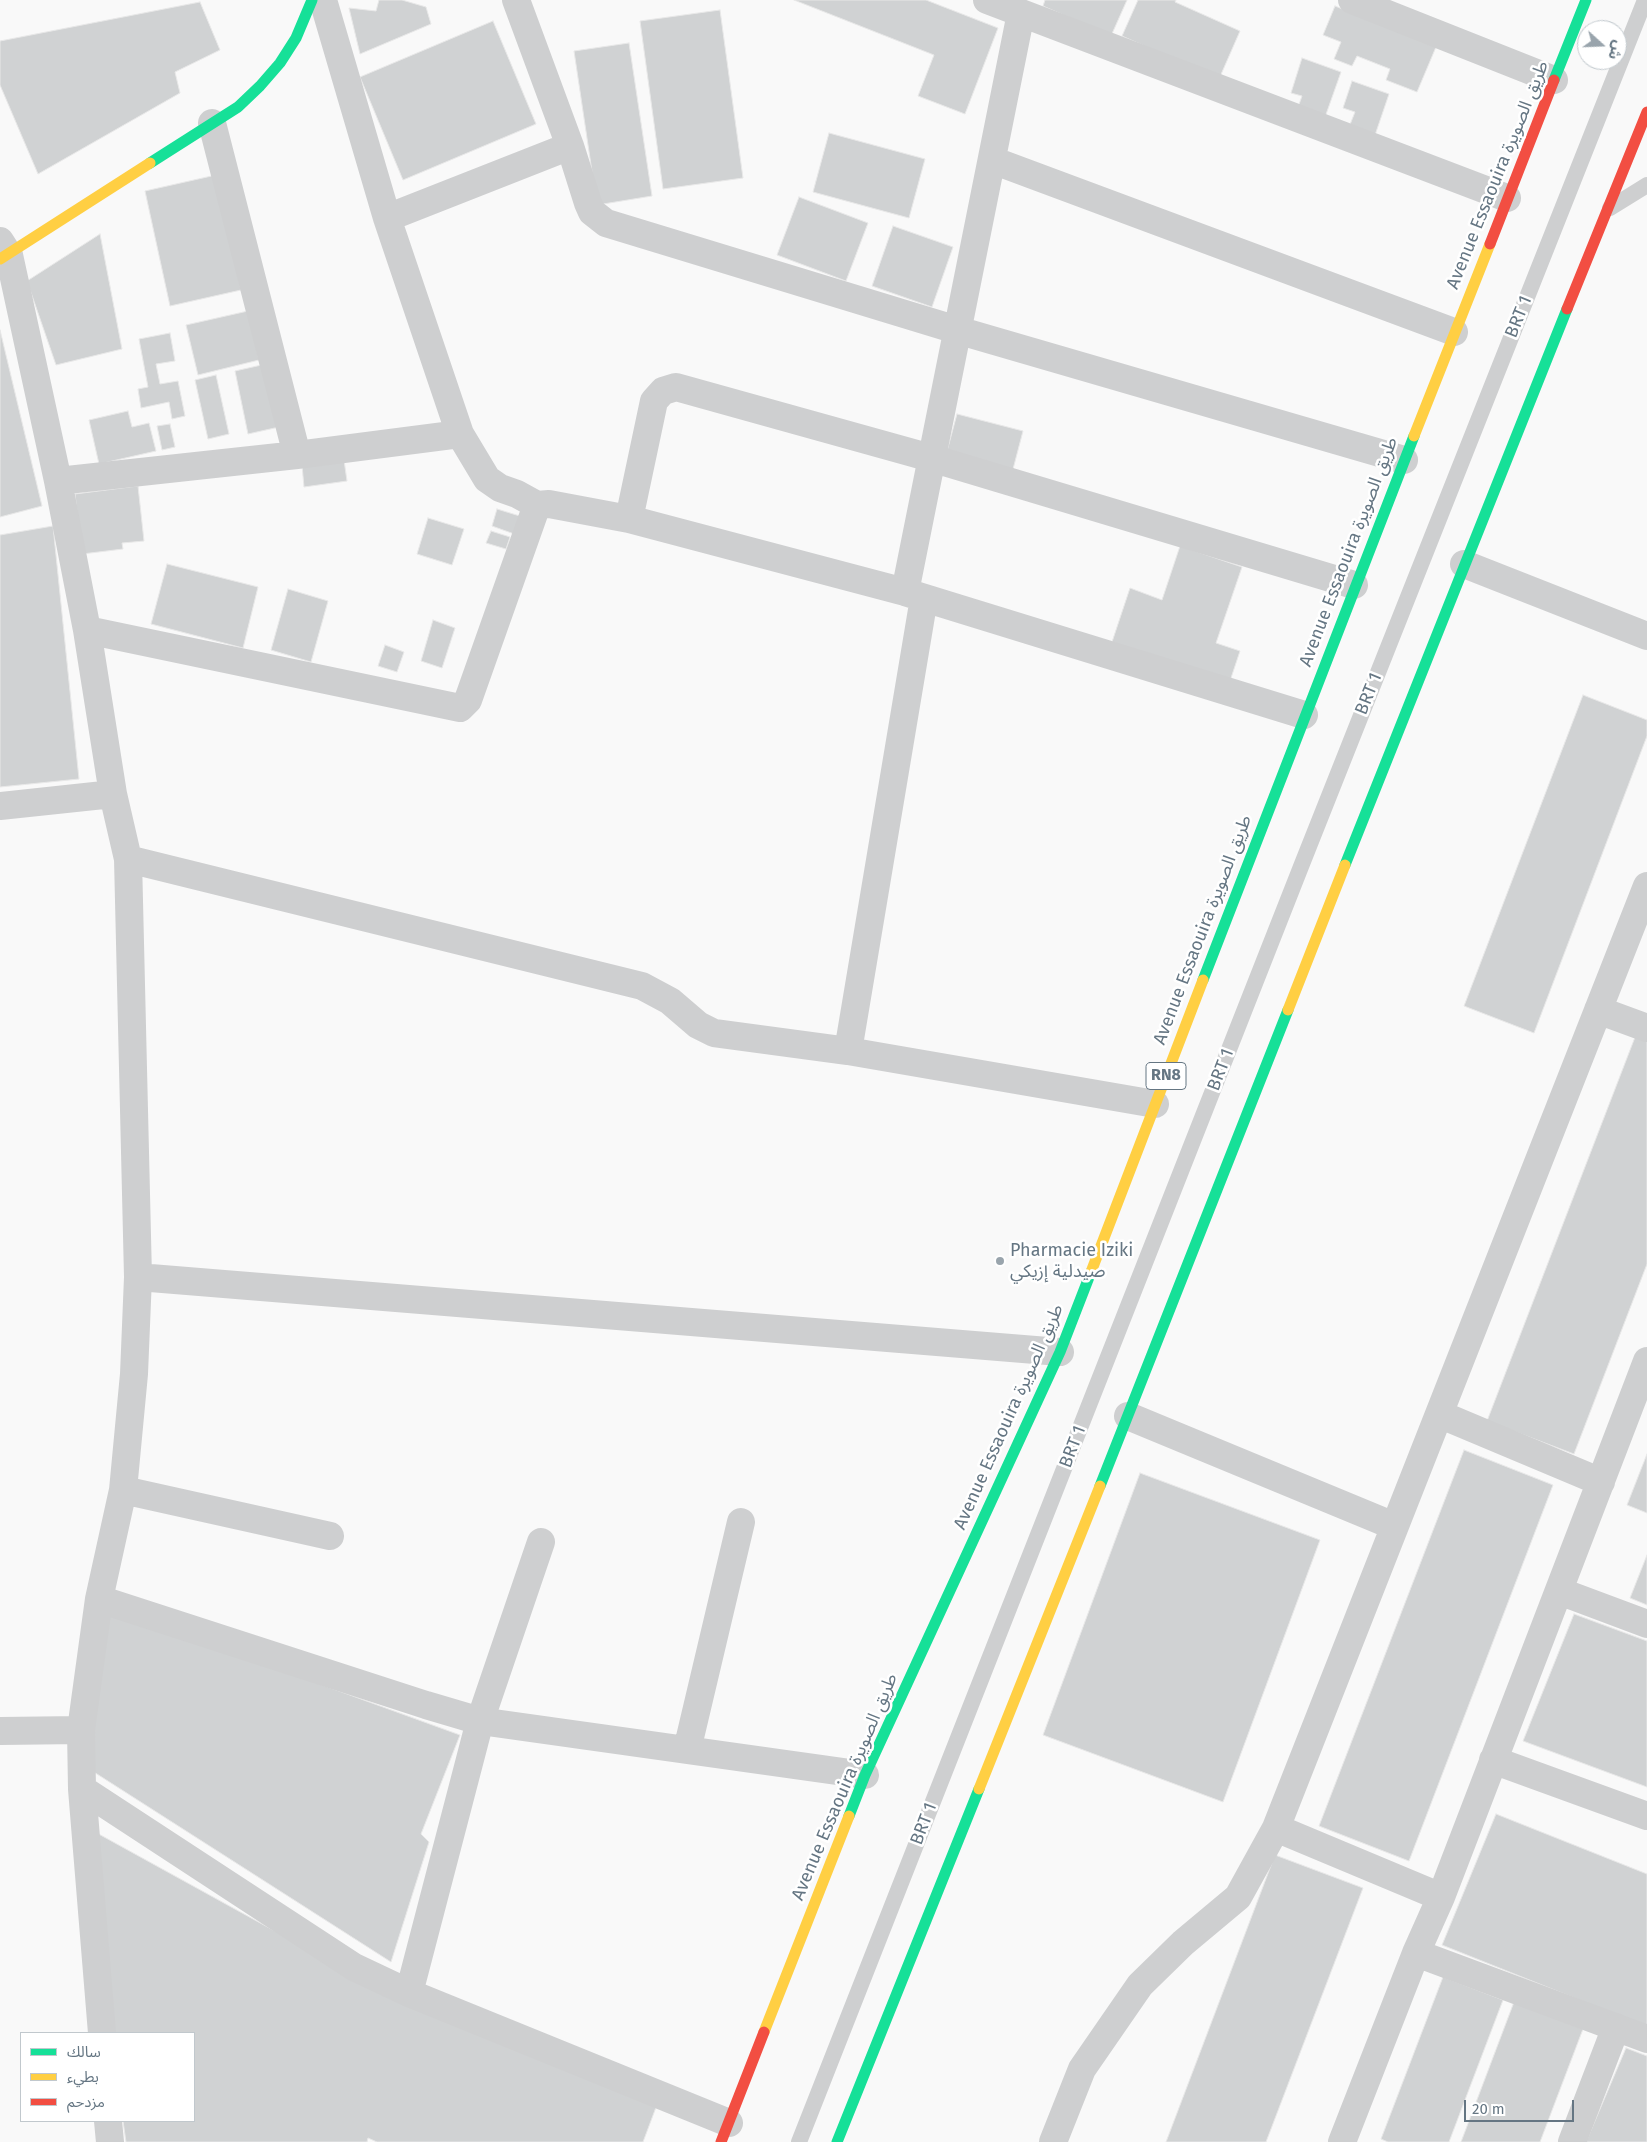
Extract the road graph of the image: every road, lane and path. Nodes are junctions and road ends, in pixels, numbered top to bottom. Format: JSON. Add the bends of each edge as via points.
{"nodes":[{"id":1,"x":312,"y":0,"type":"edge"},
{"id":2,"x":323,"y":0,"type":"edge"},
{"id":3,"x":516,"y":0,"type":"edge"},
{"id":4,"x":987,"y":0,"type":"edge"},
{"id":5,"x":1352,"y":0,"type":"edge"},
{"id":6,"x":1586,"y":0,"type":"edge"},
{"id":7,"x":1645,"y":0,"type":"edge"},
{"id":8,"x":1021,"y":13,"type":"junction"},
{"id":9,"x":1554,"y":80,"type":"junction"},
{"id":10,"x":1647,"y":112,"type":"edge"},
{"id":11,"x":212,"y":123,"type":"junction"},
{"id":12,"x":570,"y":146,"type":"junction"},
{"id":13,"x":992,"y":160,"type":"junction"},
{"id":14,"x":1647,"y":185,"type":"edge"},
{"id":15,"x":1507,"y":198,"type":"junction"},
{"id":16,"x":1606,"y":210,"type":"junction"},
{"id":17,"x":387,"y":218,"type":"junction"},
{"id":18,"x":3,"y":252,"type":"edge"},
{"id":19,"x":957,"y":330,"type":"junction"},
{"id":20,"x":1454,"y":332,"type":"junction"},
{"id":21,"x":460,"y":434,"type":"junction"},
{"id":22,"x":298,"y":455,"type":"junction"},
{"id":23,"x":932,"y":458,"type":"junction"},
{"id":24,"x":1404,"y":460,"type":"junction"},
{"id":25,"x":58,"y":481,"type":"junction"},
{"id":26,"x":537,"y":506,"type":"junction"},
{"id":27,"x":629,"y":520,"type":"junction"},
{"id":28,"x":1464,"y":564,"type":"junction"},
{"id":29,"x":1354,"y":586,"type":"junction"},
{"id":30,"x":914,"y":595,"type":"junction"},
{"id":31,"x":87,"y":630,"type":"junction"},
{"id":32,"x":1647,"y":636,"type":"edge"},
{"id":33,"x":1304,"y":715,"type":"junction"},
{"id":34,"x":113,"y":794,"type":"junction"},
{"id":35,"x":0,"y":806,"type":"edge"},
{"id":36,"x":128,"y":859,"type":"junction"},
{"id":37,"x":1647,"y":886,"type":"edge"},
{"id":38,"x":1598,"y":1010,"type":"junction"},
{"id":39,"x":1647,"y":1028,"type":"edge"},
{"id":40,"x":848,"y":1051,"type":"junction"},
{"id":41,"x":1155,"y":1104,"type":"junction"},
{"id":42,"x":138,"y":1277,"type":"junction"},
{"id":43,"x":1060,"y":1352,"type":"junction"},
{"id":44,"x":1647,"y":1361,"type":"edge"},
{"id":45,"x":1439,"y":1414,"type":"junction"},
{"id":46,"x":1128,"y":1416,"type":"junction"},
{"id":47,"x":1601,"y":1482,"type":"junction"},
{"id":48,"x":123,"y":1490,"type":"junction"},
{"id":49,"x":741,"y":1522,"type":"dead end"},
{"id":50,"x":1394,"y":1526,"type":"junction"},
{"id":51,"x":330,"y":1536,"type":"dead end"},
{"id":52,"x":541,"y":1542,"type":"dead end"},
{"id":53,"x":1559,"y":1592,"type":"junction"},
{"id":54,"x":99,"y":1598,"type":"junction"},
{"id":55,"x":1647,"y":1624,"type":"edge"},
{"id":56,"x":480,"y":1721,"type":"junction"},
{"id":57,"x":81,"y":1730,"type":"junction"},
{"id":58,"x":0,"y":1731,"type":"edge"},
{"id":59,"x":687,"y":1750,"type":"junction"},
{"id":60,"x":1493,"y":1760,"type":"junction"},
{"id":61,"x":865,"y":1775,"type":"junction"},
{"id":62,"x":82,"y":1789,"type":"junction"},
{"id":63,"x":1647,"y":1816,"type":"edge"},
{"id":64,"x":1276,"y":1828,"type":"junction"},
{"id":65,"x":1441,"y":1898,"type":"junction"},
{"id":66,"x":1416,"y":1953,"type":"junction"},
{"id":67,"x":409,"y":1993,"type":"junction"},
{"id":68,"x":1616,"y":2027,"type":"junction"},
{"id":69,"x":102,"y":2032,"type":"edge"},
{"id":70,"x":1647,"y":2039,"type":"edge"},
{"id":71,"x":108,"y":2122,"type":"edge"},
{"id":72,"x":725,"y":2133,"type":"edge"},
{"id":73,"x":110,"y":2142,"type":"edge"},
{"id":74,"x":800,"y":2142,"type":"edge"},
{"id":75,"x":837,"y":2142,"type":"edge"},
{"id":76,"x":1053,"y":2142,"type":"edge"},
{"id":77,"x":1342,"y":2142,"type":"edge"},
{"id":78,"x":1572,"y":2142,"type":"edge"}],
"edges":[{"from":1,"to":11,"type":"main road","via":[[296,38],[280,63],[238,107]]},
{"from":2,"to":17,"type":"street"},
{"from":3,"to":12,"type":"street"},
{"from":4,"to":8,"type":"street"},
{"from":5,"to":9,"type":"street"},
{"from":6,"to":9,"type":"main road","name":"Avenue Essaouira طريق الصويرة","number":"RN8"},
{"from":7,"to":74,"type":"lane","name":"BRT 1"},
{"from":8,"to":13,"type":"street"},
{"from":8,"to":15,"type":"street"},
{"from":9,"to":15,"type":"main road","name":"Avenue Essaouira طريق الصويرة","number":"RN8"},
{"from":10,"to":16,"type":"main road"},
{"from":11,"to":18,"type":"main road"},
{"from":11,"to":22,"type":"street"},
{"from":12,"to":17,"type":"street"},
{"from":12,"to":19,"type":"street","via":[[592,212],[606,223]]},
{"from":13,"to":19,"type":"street"},
{"from":13,"to":20,"type":"street"},
{"from":14,"to":16,"type":"lane"},
{"from":15,"to":20,"type":"main road","name":"Avenue Essaouira طريق الصويرة","number":"RN8"},
{"from":16,"to":28,"type":"main road"},
{"from":17,"to":21,"type":"street"},
{"from":18,"to":25,"type":"street"},
{"from":19,"to":23,"type":"street"},
{"from":19,"to":24,"type":"street"},
{"from":20,"to":24,"type":"main road","name":"Avenue Essaouira طريق الصويرة","number":"RN8"},
{"from":21,"to":22,"type":"street"},
{"from":21,"to":26,"type":"street","via":[[487,479]]},
{"from":22,"to":25,"type":"street"},
{"from":23,"to":27,"type":"street","via":[[676,387],[663,391],[654,401]]},
{"from":23,"to":29,"type":"street"},
{"from":23,"to":30,"type":"street"},
{"from":24,"to":29,"type":"main road","name":"Avenue Essaouira طريق الصويرة","number":"RN8"},
{"from":25,"to":31,"type":"street"},
{"from":26,"to":27,"type":"street","via":[[549,504]]},
{"from":26,"to":31,"type":"street","via":[[468,700],[460,708]]},
{"from":27,"to":30,"type":"street"},
{"from":28,"to":32,"type":"street"},
{"from":28,"to":46,"type":"main road"},
{"from":29,"to":33,"type":"main road","name":"Avenue Essaouira طريق الصويرة","number":"RN8"},
{"from":30,"to":33,"type":"street"},
{"from":30,"to":40,"type":"street"},
{"from":31,"to":34,"type":"street"},
{"from":33,"to":41,"type":"main road","name":"Avenue Essaouira طريق الصويرة","number":"RN8"},
{"from":34,"to":35,"type":"street"},
{"from":34,"to":36,"type":"street"},
{"from":36,"to":40,"type":"street","via":[[634,983],[656,993],[698,1025],[714,1032]]},
{"from":36,"to":42,"type":"street"},
{"from":37,"to":38,"type":"street"},
{"from":38,"to":39,"type":"street"},
{"from":38,"to":45,"type":"street"},
{"from":40,"to":41,"type":"street"},
{"from":41,"to":43,"type":"main road","name":"Avenue Essaouira طريق الصويرة","number":"RN8"},
{"from":42,"to":43,"type":"street"},
{"from":42,"to":48,"type":"street","via":[[134,1374]]},
{"from":43,"to":61,"type":"main road","name":"Avenue Essaouira طريق الصويرة","number":"RN8"},
{"from":44,"to":47,"type":"street"},
{"from":45,"to":47,"type":"street"},
{"from":45,"to":50,"type":"street"},
{"from":46,"to":50,"type":"street"},
{"from":46,"to":75,"type":"main road"},
{"from":47,"to":53,"type":"street"},
{"from":48,"to":51,"type":"street"},
{"from":48,"to":54,"type":"street"},
{"from":49,"to":59,"type":"street"},
{"from":50,"to":64,"type":"street"},
{"from":52,"to":56,"type":"street"},
{"from":53,"to":55,"type":"street"},
{"from":53,"to":60,"type":"street"},
{"from":54,"to":56,"type":"street"},
{"from":54,"to":57,"type":"street"},
{"from":56,"to":59,"type":"street"},
{"from":56,"to":67,"type":"street"},
{"from":57,"to":58,"type":"street"},
{"from":57,"to":62,"type":"street"},
{"from":59,"to":61,"type":"street"},
{"from":60,"to":63,"type":"street"},
{"from":60,"to":65,"type":"street"},
{"from":61,"to":72,"type":"main road","name":"Avenue Essaouira طريق الصويرة","number":"RN8"},
{"from":62,"to":67,"type":"street","via":[[354,1967]]},
{"from":62,"to":69,"type":"street"},
{"from":64,"to":65,"type":"street"},
{"from":64,"to":76,"type":"street","via":[[1238,1897],[1183,1943],[1140,1985],[1082,2069]]},
{"from":65,"to":66,"type":"street"},
{"from":66,"to":68,"type":"street"},
{"from":66,"to":77,"type":"street"},
{"from":67,"to":72,"type":"street"},
{"from":68,"to":70,"type":"street"},
{"from":68,"to":78,"type":"street"},
{"from":71,"to":73,"type":"street"}]}
